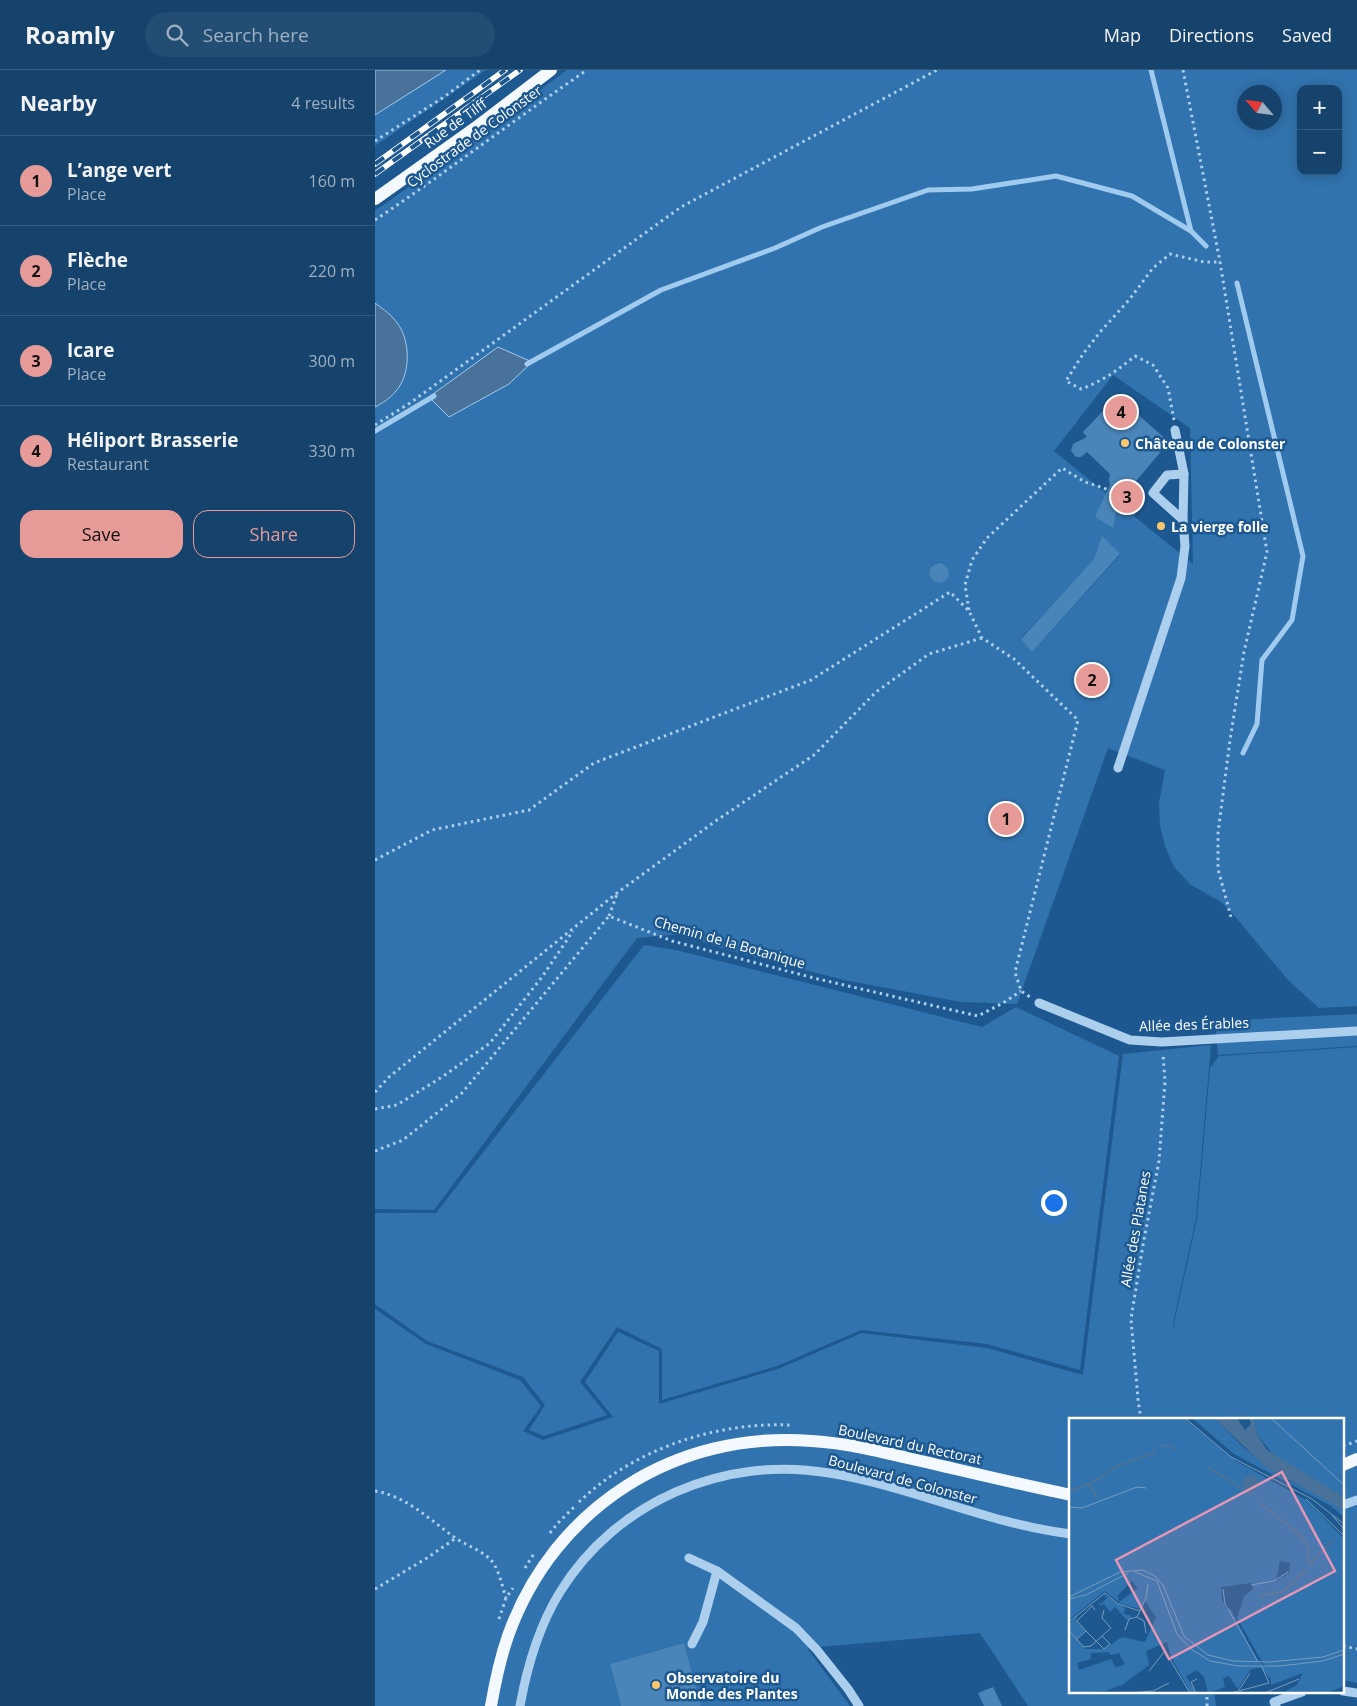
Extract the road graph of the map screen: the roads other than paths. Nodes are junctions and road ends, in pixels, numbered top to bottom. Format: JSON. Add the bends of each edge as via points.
{"nodes":[{"id":1,"x":551,"y":70,"type":"edge"},
{"id":2,"x":375,"y":199,"type":"edge"},
{"id":3,"x":1175,"y":430,"type":"road end"},
{"id":4,"x":1184,"y":474,"type":"junction"},
{"id":5,"x":1183,"y":520,"type":"junction"},
{"id":6,"x":1118,"y":768,"type":"dead end"},
{"id":7,"x":1039,"y":1003,"type":"road end"},
{"id":8,"x":1357,"y":1031,"type":"edge"},
{"id":9,"x":1357,"y":1459,"type":"edge"},
{"id":10,"x":1344,"y":1465,"type":"edge"},
{"id":11,"x":1069,"y":1495,"type":"edge"},
{"id":12,"x":1357,"y":1500,"type":"edge"},
{"id":13,"x":1344,"y":1505,"type":"edge"},
{"id":14,"x":1069,"y":1534,"type":"edge"},
{"id":15,"x":689,"y":1558,"type":"dead end"},
{"id":16,"x":717,"y":1571,"type":"junction"},
{"id":17,"x":692,"y":1644,"type":"dead end"},
{"id":18,"x":1344,"y":1691,"type":"edge"},
{"id":19,"x":1357,"y":1693,"type":"edge"},
{"id":20,"x":1296,"y":1694,"type":"edge"},
{"id":21,"x":491,"y":1706,"type":"edge"},
{"id":22,"x":520,"y":1706,"type":"edge"},
{"id":23,"x":859,"y":1706,"type":"edge"},
{"id":24,"x":1276,"y":1706,"type":"edge"}],
"edges":[{"from":1,"to":2,"type":"main road","name":"Rue de Tilff"},
{"from":3,"to":4,"type":"street"},
{"from":4,"to":5,"type":"street"},
{"from":4,"to":5,"type":"street","via":[[1167,475],[1153,493]]},
{"from":5,"to":6,"type":"street","via":[[1185,546],[1181,578]]},
{"from":7,"to":8,"type":"street","name":"Allée des Érables","via":[[1130,1040],[1162,1042]]},
{"from":9,"to":10,"type":"main road"},
{"from":11,"to":21,"type":"main road","name":"Boulevard du Rectorat","via":[[861,1447],[818,1441],[736,1444],[684,1457],[637,1479],[609,1497],[566,1537],[528,1592],[516,1617],[503,1653]]},
{"from":12,"to":13,"type":"street"},
{"from":14,"to":22,"type":"street","name":"Boulevard de Colonster","via":[[1024,1525],[828,1472],[767,1469],[709,1479],[659,1498],[633,1514],[591,1552],[559,1592],[529,1667]]},
{"from":15,"to":16,"type":"street"},
{"from":16,"to":17,"type":"street","via":[[703,1622]]},
{"from":16,"to":23,"type":"street","via":[[796,1628],[848,1688]]},
{"from":18,"to":19,"type":"street"},
{"from":20,"to":24,"type":"street","via":[[1274,1702]]}]}
